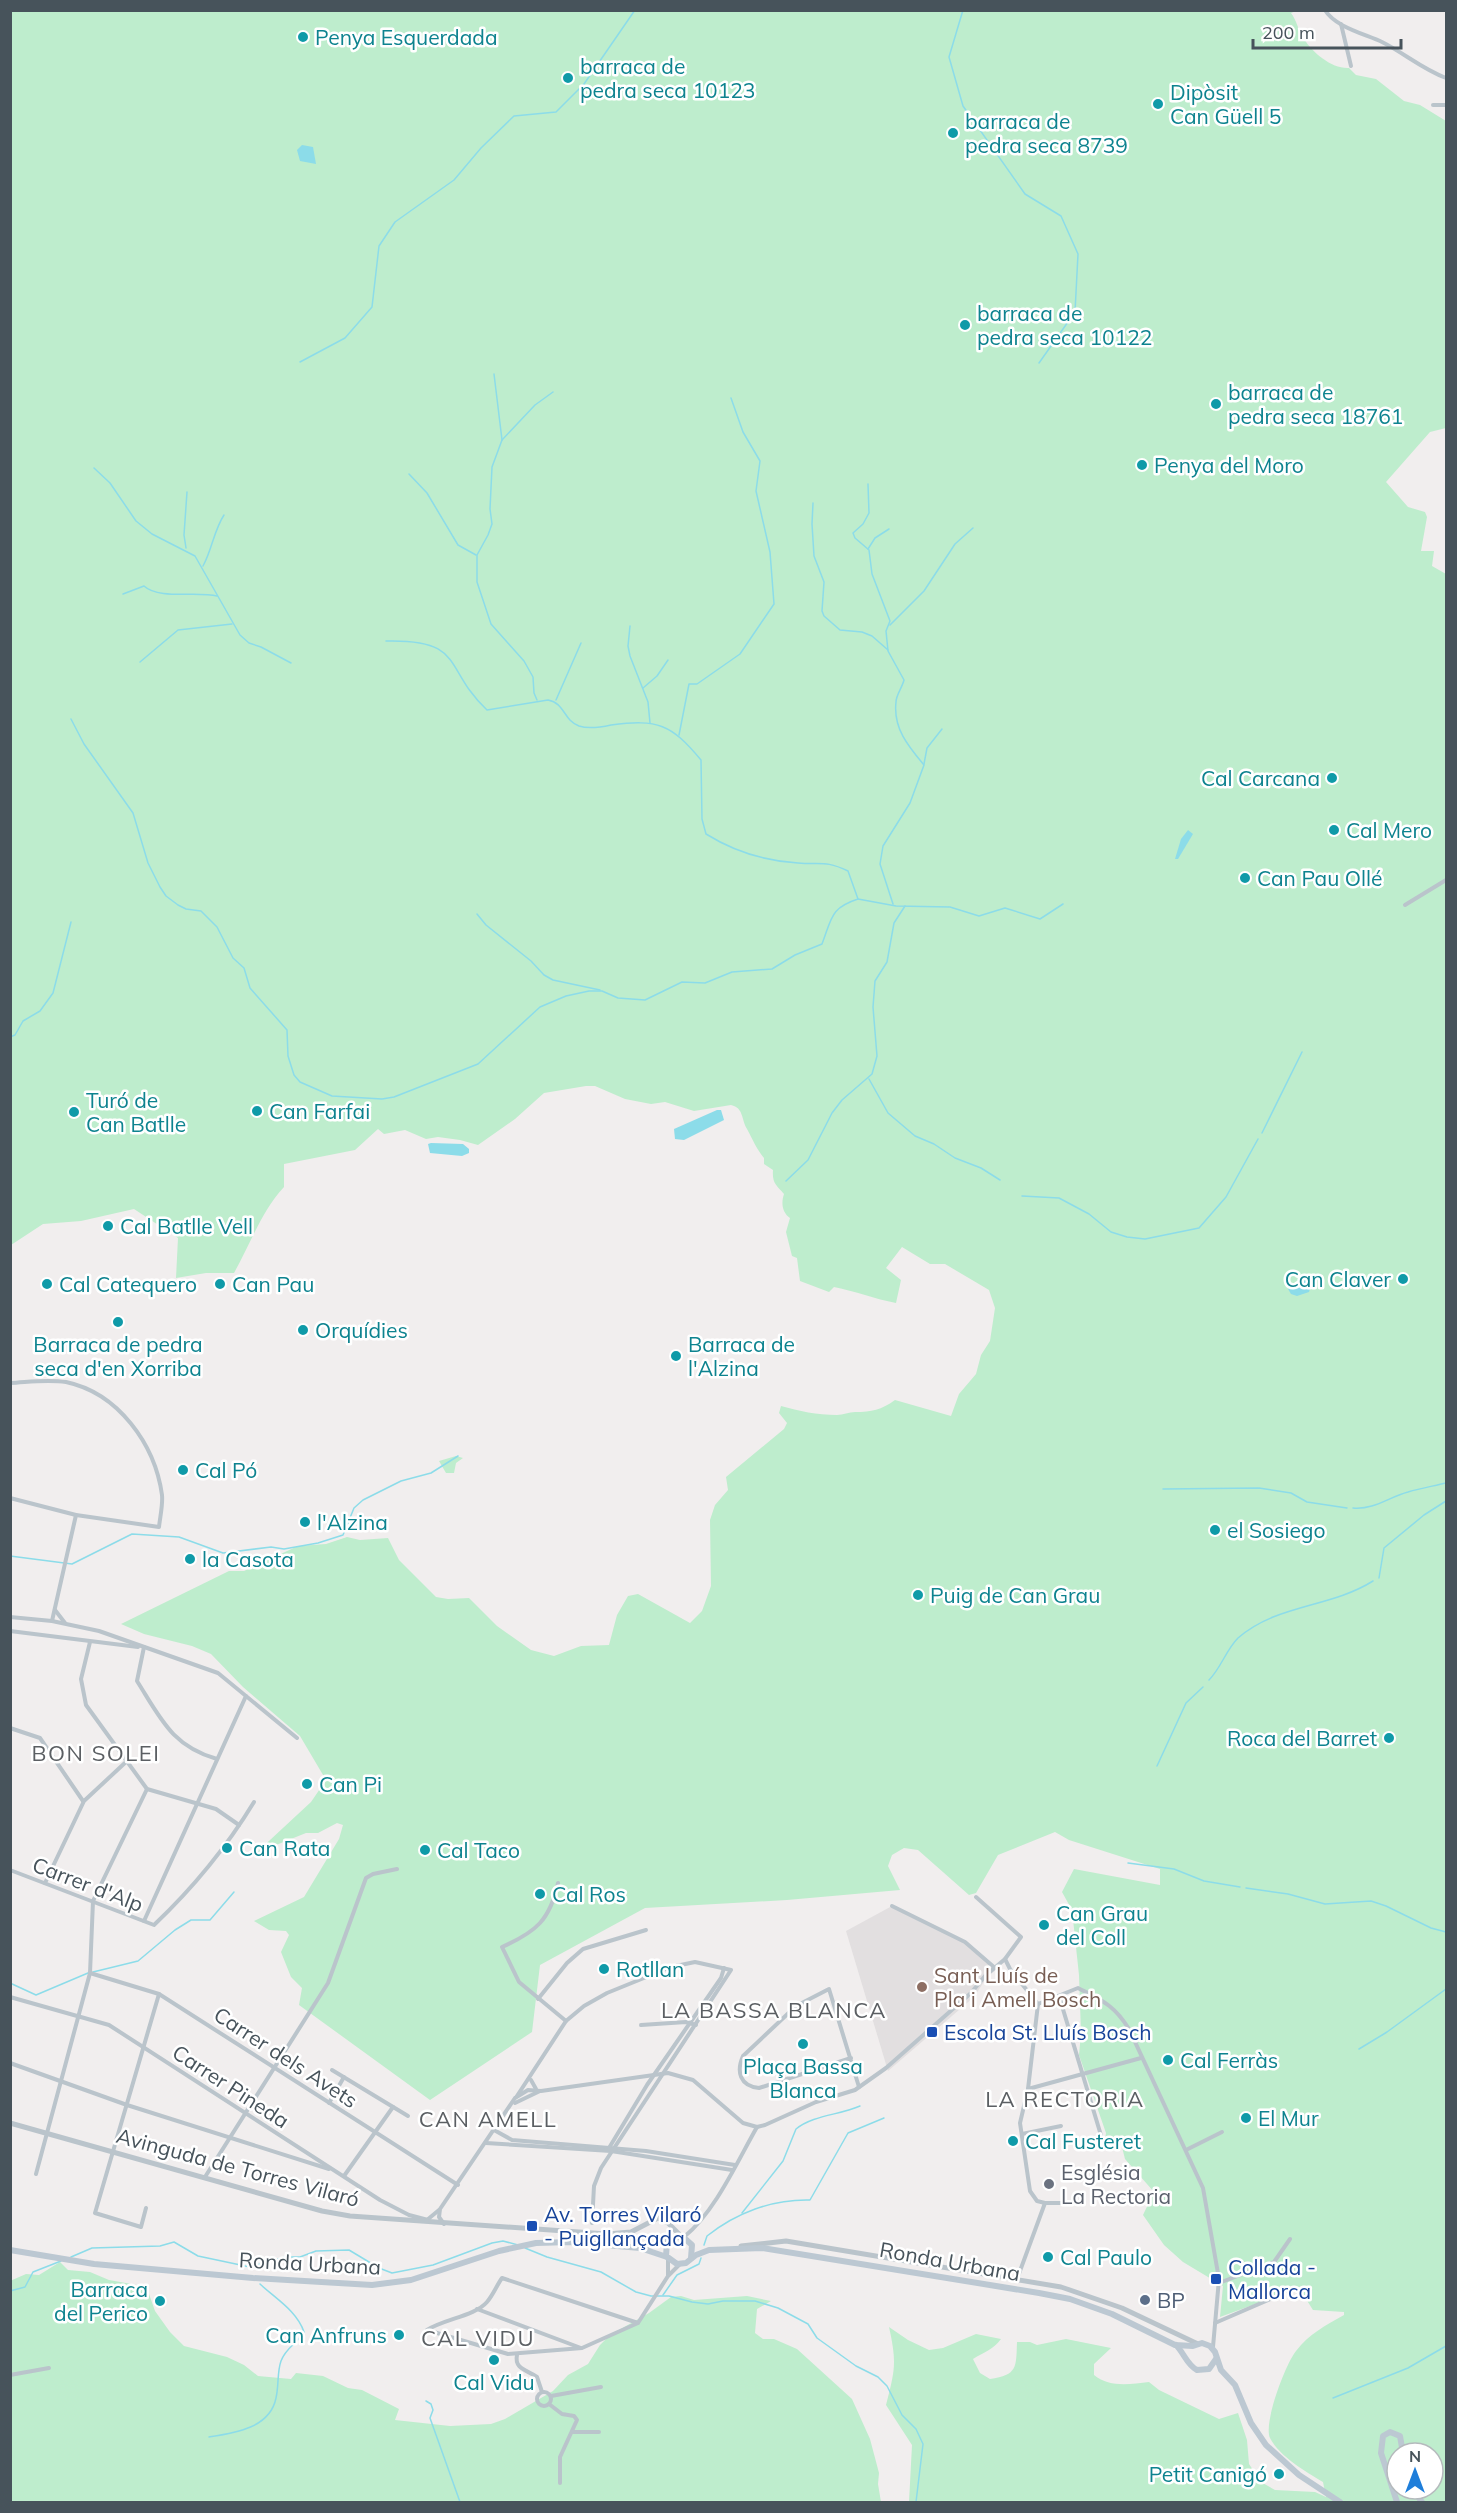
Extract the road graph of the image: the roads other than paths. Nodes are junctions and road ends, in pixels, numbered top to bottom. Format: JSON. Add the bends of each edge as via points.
{"nodes":[{"id":1,"x":1326,"y":10,"type":"edge"},
{"id":2,"x":1341,"y":24,"type":"junction"},
{"id":3,"x":1351,"y":66,"type":"dead end"},
{"id":4,"x":1446,"y":78,"type":"edge"},
{"id":5,"x":1433,"y":105,"type":"dead end"},
{"id":6,"x":1446,"y":105,"type":"edge"},
{"id":7,"x":1446,"y":880,"type":"edge"},
{"id":8,"x":1405,"y":905,"type":"dead end"},
{"id":9,"x":10,"y":1383,"type":"edge"},
{"id":10,"x":10,"y":1498,"type":"edge"},
{"id":11,"x":76,"y":1515,"type":"junction"},
{"id":12,"x":54,"y":1610,"type":"junction"},
{"id":13,"x":11,"y":1618,"type":"edge"},
{"id":14,"x":52,"y":1621,"type":"junction"},
{"id":15,"x":66,"y":1624,"type":"junction"},
{"id":16,"x":10,"y":1626,"type":"edge"},
{"id":17,"x":10,"y":1631,"type":"edge"},
{"id":18,"x":90,"y":1642,"type":"junction"},
{"id":19,"x":144,"y":1647,"type":"junction"},
{"id":20,"x":246,"y":1696,"type":"junction"},
{"id":21,"x":10,"y":1728,"type":"edge"},
{"id":22,"x":297,"y":1738,"type":"dead end"},
{"id":23,"x":217,"y":1759,"type":"junction"},
{"id":24,"x":127,"y":1761,"type":"junction"},
{"id":25,"x":147,"y":1789,"type":"junction"},
{"id":26,"x":84,"y":1801,"type":"junction"},
{"id":27,"x":254,"y":1802,"type":"dead end"},
{"id":28,"x":195,"y":1805,"type":"junction"},
{"id":29,"x":239,"y":1825,"type":"junction"},
{"id":30,"x":397,"y":1869,"type":"dead end"},
{"id":31,"x":10,"y":1870,"type":"edge"},
{"id":32,"x":45,"y":1883,"type":"junction"},
{"id":33,"x":558,"y":1883,"type":"dead end"},
{"id":34,"x":976,"y":1897,"type":"dead end"},
{"id":35,"x":93,"y":1901,"type":"junction"},
{"id":36,"x":892,"y":1906,"type":"dead end"},
{"id":37,"x":144,"y":1921,"type":"junction"},
{"id":38,"x":646,"y":1930,"type":"dead end"},
{"id":39,"x":1005,"y":1959,"type":"junction"},
{"id":40,"x":724,"y":1968,"type":"junction"},
{"id":41,"x":995,"y":1968,"type":"junction"},
{"id":42,"x":90,"y":1973,"type":"junction"},
{"id":43,"x":159,"y":1994,"type":"junction"},
{"id":44,"x":10,"y":1996,"type":"edge"},
{"id":45,"x":1059,"y":1996,"type":"junction"},
{"id":46,"x":538,"y":1999,"type":"junction"},
{"id":47,"x":1038,"y":2004,"type":"junction"},
{"id":48,"x":78,"y":2016,"type":"junction"},
{"id":49,"x":566,"y":2021,"type":"junction"},
{"id":50,"x":690,"y":2023,"type":"junction"},
{"id":51,"x":641,"y":2025,"type":"dead end"},
{"id":52,"x":696,"y":2025,"type":"junction"},
{"id":53,"x":143,"y":2048,"type":"junction"},
{"id":54,"x":851,"y":2058,"type":"junction"},
{"id":55,"x":1141,"y":2058,"type":"junction"},
{"id":56,"x":10,"y":2063,"type":"edge"},
{"id":57,"x":274,"y":2068,"type":"junction"},
{"id":58,"x":332,"y":2070,"type":"dead end"},
{"id":59,"x":661,"y":2074,"type":"junction"},
{"id":60,"x":1082,"y":2074,"type":"junction"},
{"id":61,"x":656,"y":2075,"type":"junction"},
{"id":62,"x":344,"y":2077,"type":"junction"},
{"id":63,"x":531,"y":2078,"type":"junction"},
{"id":64,"x":60,"y":2081,"type":"junction"},
{"id":65,"x":524,"y":2086,"type":"junction"},
{"id":66,"x":859,"y":2087,"type":"junction"},
{"id":67,"x":1028,"y":2089,"type":"junction"},
{"id":68,"x":539,"y":2090,"type":"junction"},
{"id":69,"x":528,"y":2092,"type":"junction"},
{"id":70,"x":518,"y":2098,"type":"junction"},
{"id":71,"x":329,"y":2103,"type":"junction"},
{"id":72,"x":127,"y":2105,"type":"junction"},
{"id":73,"x":393,"y":2107,"type":"junction"},
{"id":74,"x":246,"y":2113,"type":"junction"},
{"id":75,"x":408,"y":2116,"type":"dead end"},
{"id":76,"x":10,"y":2122,"type":"edge"},
{"id":77,"x":1061,"y":2126,"type":"dead end"},
{"id":78,"x":757,"y":2127,"type":"junction"},
{"id":79,"x":494,"y":2130,"type":"junction"},
{"id":80,"x":1222,"y":2132,"type":"dead end"},
{"id":81,"x":47,"y":2133,"type":"junction"},
{"id":82,"x":376,"y":2133,"type":"junction"},
{"id":83,"x":1022,"y":2134,"type":"junction"},
{"id":84,"x":230,"y":2137,"type":"junction"},
{"id":85,"x":1103,"y":2142,"type":"dead end"},
{"id":86,"x":485,"y":2143,"type":"junction"},
{"id":87,"x":611,"y":2150,"type":"junction"},
{"id":88,"x":1186,"y":2150,"type":"junction"},
{"id":89,"x":113,"y":2152,"type":"junction"},
{"id":90,"x":734,"y":2168,"type":"junction"},
{"id":91,"x":335,"y":2171,"type":"junction"},
{"id":92,"x":36,"y":2174,"type":"dead end"},
{"id":93,"x":344,"y":2176,"type":"junction"},
{"id":94,"x":205,"y":2177,"type":"junction"},
{"id":95,"x":458,"y":2185,"type":"junction"},
{"id":96,"x":1045,"y":2203,"type":"junction"},
{"id":97,"x":1063,"y":2203,"type":"dead end"},
{"id":98,"x":146,"y":2208,"type":"dead end"},
{"id":99,"x":440,"y":2209,"type":"junction"},
{"id":100,"x":427,"y":2220,"type":"junction"},
{"id":101,"x":592,"y":2223,"type":"dead end"},
{"id":102,"x":444,"y":2224,"type":"junction"},
{"id":103,"x":670,"y":2225,"type":"junction"},
{"id":104,"x":1290,"y":2238,"type":"dead end"},
{"id":105,"x":670,"y":2240,"type":"junction"},
{"id":106,"x":687,"y":2240,"type":"junction"},
{"id":107,"x":734,"y":2247,"type":"junction"},
{"id":108,"x":640,"y":2248,"type":"junction"},
{"id":109,"x":10,"y":2250,"type":"edge"},
{"id":110,"x":709,"y":2250,"type":"junction"},
{"id":111,"x":668,"y":2258,"type":"junction"},
{"id":112,"x":691,"y":2258,"type":"junction"},
{"id":113,"x":680,"y":2264,"type":"junction"},
{"id":114,"x":668,"y":2276,"type":"junction"},
{"id":115,"x":1017,"y":2279,"type":"junction"},
{"id":116,"x":1219,"y":2283,"type":"junction"},
{"id":117,"x":1273,"y":2298,"type":"dead end"},
{"id":118,"x":477,"y":2309,"type":"junction"},
{"id":119,"x":638,"y":2323,"type":"junction"},
{"id":120,"x":1215,"y":2324,"type":"junction"},
{"id":121,"x":1213,"y":2332,"type":"junction"},
{"id":122,"x":1198,"y":2344,"type":"junction"},
{"id":123,"x":1175,"y":2345,"type":"junction"},
{"id":124,"x":582,"y":2348,"type":"junction"},
{"id":125,"x":1213,"y":2349,"type":"junction"},
{"id":126,"x":517,"y":2355,"type":"junction"},
{"id":127,"x":1188,"y":2358,"type":"junction"},
{"id":128,"x":1216,"y":2359,"type":"junction"},
{"id":129,"x":49,"y":2368,"type":"dead end"},
{"id":130,"x":1208,"y":2370,"type":"junction"},
{"id":131,"x":10,"y":2375,"type":"edge"},
{"id":132,"x":1225,"y":2376,"type":"junction"},
{"id":133,"x":601,"y":2387,"type":"dead end"},
{"id":134,"x":542,"y":2392,"type":"junction"},
{"id":135,"x":551,"y":2396,"type":"junction"},
{"id":136,"x":549,"y":2404,"type":"junction"},
{"id":137,"x":572,"y":2432,"type":"junction"},
{"id":138,"x":599,"y":2432,"type":"dead end"},
{"id":139,"x":1401,"y":2441,"type":"edge"},
{"id":140,"x":1385,"y":2465,"type":"edge"},
{"id":141,"x":560,"y":2483,"type":"dead end"},
{"id":142,"x":1340,"y":2502,"type":"edge"}],
"edges":[{"from":1,"to":2,"type":"street"},
{"from":2,"to":3,"type":"street"},
{"from":2,"to":4,"type":"street"},
{"from":5,"to":6,"type":"street"},
{"from":7,"to":8,"type":"street"},
{"from":9,"to":11,"type":"street","via":[[44,1380],[84,1388],[111,1404],[142,1437],[162,1495],[159,1527]]},
{"from":10,"to":11,"type":"street"},
{"from":11,"to":12,"type":"street"},
{"from":12,"to":14,"type":"street"},
{"from":12,"to":15,"type":"street"},
{"from":13,"to":14,"type":"street"},
{"from":13,"to":16,"type":"street"},
{"from":14,"to":15,"type":"street"},
{"from":15,"to":19,"type":"street"},
{"from":17,"to":18,"type":"street"},
{"from":18,"to":19,"type":"street"},
{"from":18,"to":24,"type":"street","via":[[81,1679],[84,1700]]},
{"from":19,"to":20,"type":"street","via":[[218,1673]]},
{"from":19,"to":23,"type":"street","via":[[137,1681],[153,1707],[179,1742]]},
{"from":20,"to":22,"type":"street"},
{"from":20,"to":23,"type":"street"},
{"from":21,"to":26,"type":"street","via":[[40,1738]]},
{"from":23,"to":28,"type":"street"},
{"from":24,"to":25,"type":"street"},
{"from":24,"to":26,"type":"street"},
{"from":25,"to":28,"type":"street"},
{"from":25,"to":35,"type":"street"},
{"from":26,"to":32,"type":"street"},
{"from":27,"to":29,"type":"street"},
{"from":28,"to":29,"type":"street","via":[[216,1809]]},
{"from":28,"to":37,"type":"street"},
{"from":29,"to":37,"type":"street","name":"Carrer d'Alp","via":[[191,1890],[154,1925]]},
{"from":30,"to":57,"type":"street","via":[[366,1878],[328,1983]]},
{"from":31,"to":32,"type":"street","name":"Carrer d'Alp"},
{"from":32,"to":35,"type":"street","name":"Carrer d'Alp"},
{"from":33,"to":46,"type":"street","via":[[538,1928],[502,1947],[519,1983]]},
{"from":34,"to":39,"type":"street","via":[[1021,1937]]},
{"from":35,"to":37,"type":"street","name":"Carrer d'Alp"},
{"from":35,"to":42,"type":"street"},
{"from":36,"to":41,"type":"street","via":[[965,1942]]},
{"from":38,"to":46,"type":"street","via":[[584,1949],[567,1963]]},
{"from":39,"to":41,"type":"street"},
{"from":39,"to":47,"type":"street"},
{"from":40,"to":49,"type":"street","via":[[695,1962],[671,1967],[607,1993]]},
{"from":40,"to":50,"type":"street"},
{"from":40,"to":52,"type":"street","via":[[731,1970]]},
{"from":41,"to":66,"type":"street","via":[[893,2062]]},
{"from":42,"to":43,"type":"street","name":"Carrer dels Avets"},
{"from":42,"to":48,"type":"street"},
{"from":43,"to":53,"type":"street"},
{"from":43,"to":57,"type":"street","name":"Carrer dels Avets"},
{"from":44,"to":48,"type":"street","name":"Carrer Pineda"},
{"from":45,"to":47,"type":"street"},
{"from":45,"to":55,"type":"street","via":[[1078,1989],[1117,2011]]},
{"from":45,"to":60,"type":"street"},
{"from":46,"to":49,"type":"street"},
{"from":47,"to":67,"type":"street"},
{"from":48,"to":53,"type":"street","name":"Carrer Pineda","via":[[109,2025]]},
{"from":48,"to":64,"type":"street"},
{"from":49,"to":63,"type":"street"},
{"from":50,"to":51,"type":"street"},
{"from":50,"to":52,"type":"street"},
{"from":50,"to":61,"type":"street"},
{"from":52,"to":59,"type":"street"},
{"from":53,"to":72,"type":"street"},
{"from":53,"to":74,"type":"street","name":"Carrer Pineda"},
{"from":54,"to":54,"type":"street","via":[[759,2088],[740,2078],[743,2056],[796,2006],[829,1989]]},
{"from":54,"to":66,"type":"street"},
{"from":55,"to":60,"type":"street"},
{"from":55,"to":88,"type":"street"},
{"from":56,"to":64,"type":"street"},
{"from":57,"to":71,"type":"street","name":"Carrer dels Avets"},
{"from":57,"to":74,"type":"street"},
{"from":58,"to":62,"type":"street"},
{"from":59,"to":61,"type":"street"},
{"from":59,"to":78,"type":"street","via":[[693,2080],[743,2123]]},
{"from":59,"to":87,"type":"street"},
{"from":60,"to":67,"type":"street"},
{"from":60,"to":85,"type":"street"},
{"from":61,"to":68,"type":"street"},
{"from":61,"to":87,"type":"street"},
{"from":62,"to":71,"type":"street"},
{"from":62,"to":73,"type":"street"},
{"from":63,"to":65,"type":"street"},
{"from":63,"to":68,"type":"street"},
{"from":63,"to":69,"type":"street"},
{"from":64,"to":72,"type":"street"},
{"from":64,"to":81,"type":"street"},
{"from":65,"to":69,"type":"street"},
{"from":65,"to":70,"type":"street"},
{"from":66,"to":78,"type":"street"},
{"from":67,"to":83,"type":"street","via":[[1020,2123]]},
{"from":68,"to":69,"type":"street"},
{"from":69,"to":70,"type":"street"},
{"from":70,"to":79,"type":"street"},
{"from":71,"to":82,"type":"street","name":"Carrer dels Avets"},
{"from":72,"to":84,"type":"street"},
{"from":72,"to":89,"type":"street"},
{"from":73,"to":75,"type":"street"},
{"from":73,"to":82,"type":"street"},
{"from":74,"to":84,"type":"street"},
{"from":74,"to":91,"type":"street","name":"Carrer Pineda"},
{"from":76,"to":81,"type":"street","name":"Avinguda de Torres Vilaró"},
{"from":77,"to":83,"type":"street"},
{"from":78,"to":90,"type":"street"},
{"from":79,"to":86,"type":"street"},
{"from":79,"to":87,"type":"street","via":[[512,2139]]},
{"from":80,"to":88,"type":"street"},
{"from":81,"to":89,"type":"street","name":"Avinguda de Torres Vilaró"},
{"from":81,"to":92,"type":"street"},
{"from":82,"to":93,"type":"street"},
{"from":82,"to":95,"type":"street","name":"Carrer dels Avets"},
{"from":83,"to":96,"type":"street","via":[[1030,2191],[1037,2201]]},
{"from":84,"to":91,"type":"street"},
{"from":84,"to":94,"type":"street"},
{"from":86,"to":87,"type":"street"},
{"from":86,"to":95,"type":"street"},
{"from":87,"to":90,"type":"street"},
{"from":87,"to":101,"type":"street","via":[[594,2186]]},
{"from":88,"to":116,"type":"street","via":[[1203,2188]]},
{"from":89,"to":94,"type":"street","name":"Avinguda de Torres Vilaró"},
{"from":89,"to":98,"type":"street","via":[[95,2213],[141,2227]]},
{"from":90,"to":106,"type":"street"},
{"from":91,"to":93,"type":"street","name":"Carrer Pineda"},
{"from":93,"to":100,"type":"street","name":"Carrer Pineda","via":[[390,2206]]},
{"from":94,"to":102,"type":"street","name":"Avinguda de Torres Vilaró","via":[[322,2211]]},
{"from":95,"to":99,"type":"street"},
{"from":96,"to":97,"type":"street"},
{"from":96,"to":115,"type":"street"},
{"from":99,"to":100,"type":"street"},
{"from":99,"to":102,"type":"street","via":[[439,2217]]},
{"from":100,"to":102,"type":"street","name":"Carrer Pineda"},
{"from":102,"to":103,"type":"street","name":"Avinguda de Torres Vilaró","via":[[607,2235],[631,2232],[656,2218]]},
{"from":103,"to":105,"type":"street"},
{"from":103,"to":106,"type":"street"},
{"from":104,"to":116,"type":"street","via":[[1274,2262]]},
{"from":105,"to":106,"type":"main road","name":"Ronda Urbana"},
{"from":105,"to":108,"type":"main road","name":"Ronda Urbana"},
{"from":105,"to":111,"type":"main road","via":[[665,2251]]},
{"from":106,"to":110,"type":"main road","name":"Ronda Urbana"},
{"from":106,"to":112,"type":"main road","via":[[693,2251]]},
{"from":107,"to":110,"type":"main road","name":"Ronda Urbana"},
{"from":107,"to":115,"type":"street","via":[[786,2241]]},
{"from":107,"to":123,"type":"main road","name":"Ronda Urbana","via":[[795,2252],[1070,2299],[1112,2314]]},
{"from":108,"to":109,"type":"main road","name":"Ronda Urbana","via":[[528,2244],[411,2280],[372,2285],[83,2263]]},
{"from":108,"to":111,"type":"main road","name":"Ronda Urbana"},
{"from":110,"to":112,"type":"main road","name":"Ronda Urbana"},
{"from":111,"to":113,"type":"main road","name":"Ronda Urbana"},
{"from":111,"to":114,"type":"street"},
{"from":112,"to":113,"type":"main road","name":"Ronda Urbana"},
{"from":113,"to":114,"type":"street"},
{"from":114,"to":119,"type":"street"},
{"from":115,"to":122,"type":"street","via":[[1099,2299]]},
{"from":116,"to":120,"type":"street"},
{"from":117,"to":120,"type":"street"},
{"from":118,"to":119,"type":"street","via":[[486,2303],[502,2278]]},
{"from":118,"to":124,"type":"street"},
{"from":118,"to":126,"type":"street","via":[[427,2330]]},
{"from":119,"to":124,"type":"street"},
{"from":120,"to":121,"type":"street"},
{"from":121,"to":122,"type":"street"},
{"from":121,"to":125,"type":"street"},
{"from":122,"to":123,"type":"main road","name":"Ronda Urbana"},
{"from":122,"to":125,"type":"main road","name":"Ronda Urbana"},
{"from":122,"to":127,"type":"main road"},
{"from":123,"to":127,"type":"main road","name":"Ronda Urbana"},
{"from":124,"to":126,"type":"street"},
{"from":125,"to":128,"type":"main road"},
{"from":126,"to":134,"type":"street","via":[[517,2367],[537,2377]]},
{"from":127,"to":130,"type":"main road","name":"Ronda Urbana","via":[[1196,2370]]},
{"from":128,"to":130,"type":"main road"},
{"from":128,"to":132,"type":"main road"},
{"from":129,"to":131,"type":"street"},
{"from":130,"to":132,"type":"main road"},
{"from":132,"to":142,"type":"main road","via":[[1235,2385],[1251,2423],[1266,2445],[1299,2475]]},
{"from":133,"to":135,"type":"street"},
{"from":134,"to":135,"type":"street"},
{"from":134,"to":136,"type":"street","via":[[538,2402]]},
{"from":135,"to":136,"type":"street"},
{"from":136,"to":137,"type":"street","via":[[576,2418]]},
{"from":137,"to":138,"type":"street"},
{"from":137,"to":141,"type":"street","via":[[560,2457]]},
{"from":139,"to":140,"type":"main road","via":[[1400,2436],[1390,2432],[1383,2436],[1381,2453]]}]}
